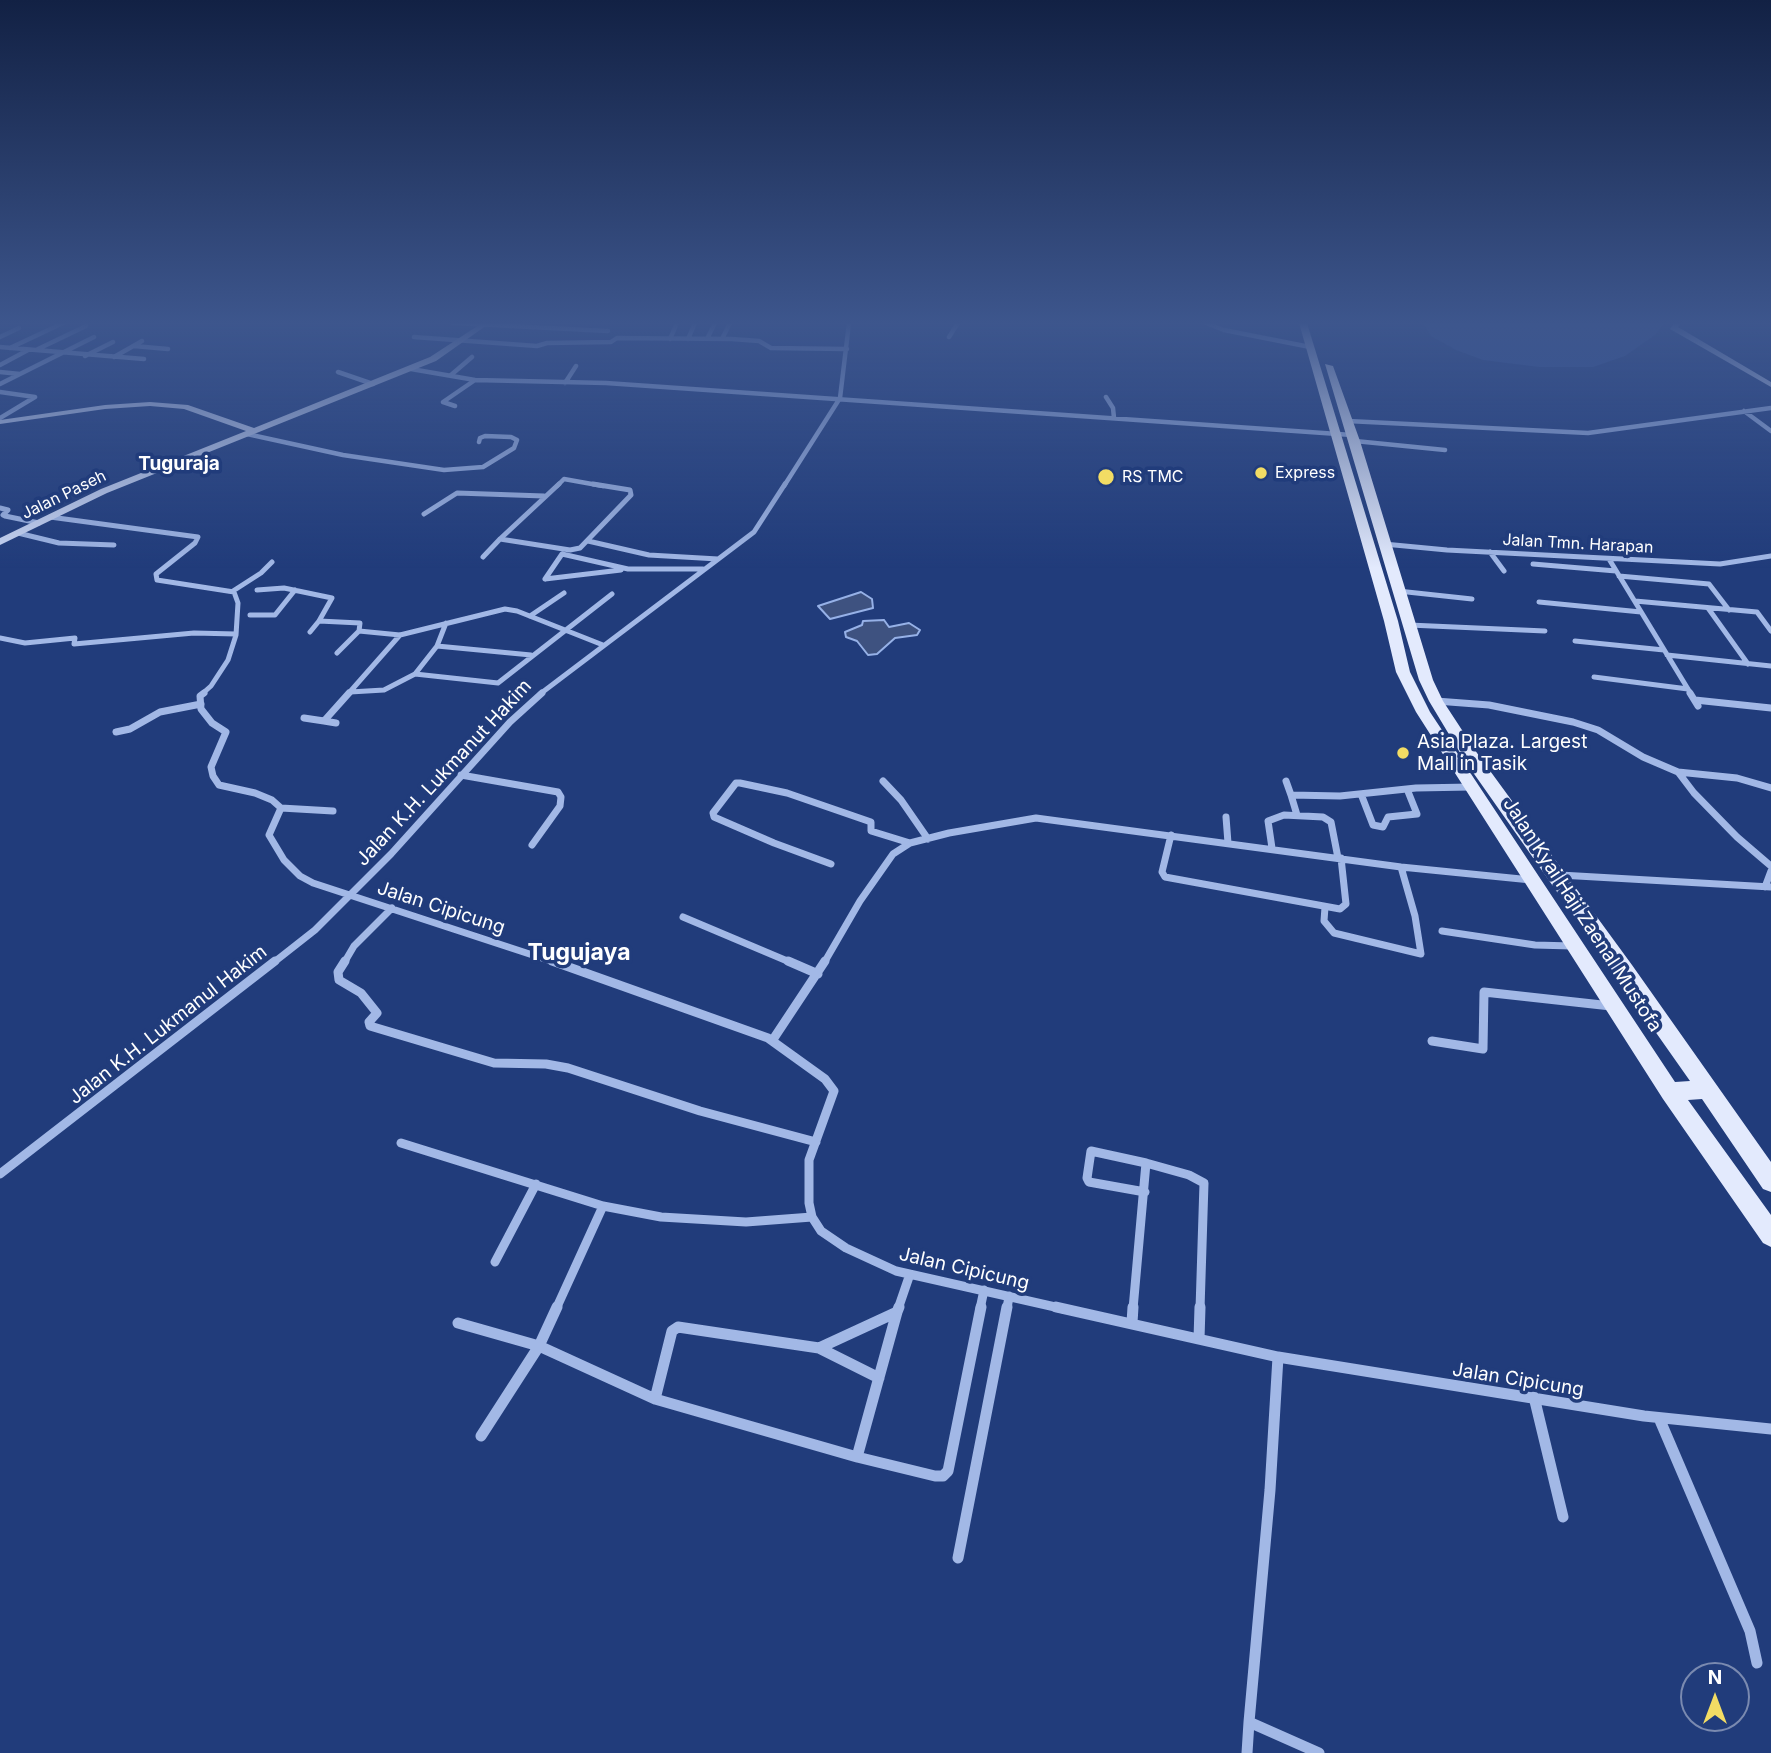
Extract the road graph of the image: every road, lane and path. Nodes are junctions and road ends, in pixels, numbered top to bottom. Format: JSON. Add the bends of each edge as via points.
{"nodes":[{"id":1,"x":26,"y":405,"type":"edge"},
{"id":2,"x":322,"y":405,"type":"edge"},
{"id":3,"x":451,"y":405,"type":"edge"},
{"id":4,"x":836,"y":405,"type":"edge"},
{"id":5,"x":933,"y":405,"type":"edge"},
{"id":6,"x":1110,"y":405,"type":"edge"},
{"id":7,"x":1332,"y":405,"type":"edge"},
{"id":8,"x":1339,"y":405,"type":"edge"},
{"id":9,"x":455,"y":406,"type":"dead end"},
{"id":10,"x":1771,"y":408,"type":"edge"},
{"id":11,"x":1743,"y":411,"type":"junction"},
{"id":12,"x":1114,"y":418,"type":"junction"},
{"id":13,"x":1348,"y":421,"type":"junction"},
{"id":14,"x":4,"y":423,"type":"edge"},
{"id":15,"x":1771,"y":431,"type":"edge"},
{"id":16,"x":253,"y":433,"type":"junction"},
{"id":17,"x":1336,"y":433,"type":"junction"},
{"id":18,"x":1353,"y":438,"type":"junction"},
{"id":19,"x":479,"y":442,"type":"dead end"},
{"id":20,"x":1445,"y":450,"type":"dead end"},
{"id":21,"x":544,"y":496,"type":"junction"},
{"id":22,"x":1357,"y":505,"type":"junction"},
{"id":23,"x":1372,"y":506,"type":"junction"},
{"id":24,"x":0,"y":508,"type":"edge"},
{"id":25,"x":424,"y":514,"type":"dead end"},
{"id":26,"x":50,"y":517,"type":"junction"},
{"id":27,"x":39,"y":523,"type":"junction"},
{"id":28,"x":18,"y":533,"type":"junction"},
{"id":29,"x":500,"y":539,"type":"junction"},
{"id":30,"x":588,"y":541,"type":"junction"},
{"id":31,"x":0,"y":542,"type":"edge"},
{"id":32,"x":114,"y":545,"type":"dead end"},
{"id":33,"x":1385,"y":548,"type":"junction"},
{"id":34,"x":1370,"y":550,"type":"junction"},
{"id":35,"x":1490,"y":552,"type":"junction"},
{"id":36,"x":1771,"y":556,"type":"edge"},
{"id":37,"x":483,"y":557,"type":"dead end"},
{"id":38,"x":718,"y":559,"type":"junction"},
{"id":39,"x":1609,"y":559,"type":"junction"},
{"id":40,"x":272,"y":562,"type":"dead end"},
{"id":41,"x":600,"y":563,"type":"junction"},
{"id":42,"x":1533,"y":564,"type":"dead end"},
{"id":43,"x":628,"y":569,"type":"junction"},
{"id":44,"x":706,"y":569,"type":"junction"},
{"id":45,"x":1504,"y":571,"type":"dead end"},
{"id":46,"x":594,"y":573,"type":"junction"},
{"id":47,"x":1618,"y":573,"type":"junction"},
{"id":48,"x":257,"y":590,"type":"dead end"},
{"id":49,"x":295,"y":590,"type":"junction"},
{"id":50,"x":1398,"y":591,"type":"junction"},
{"id":51,"x":234,"y":593,"type":"junction"},
{"id":52,"x":564,"y":593,"type":"dead end"},
{"id":53,"x":612,"y":594,"type":"dead end"},
{"id":54,"x":1472,"y":599,"type":"dead end"},
{"id":55,"x":1634,"y":601,"type":"junction"},
{"id":56,"x":1539,"y":602,"type":"dead end"},
{"id":57,"x":1708,"y":608,"type":"junction"},
{"id":58,"x":1729,"y":610,"type":"junction"},
{"id":59,"x":1641,"y":612,"type":"junction"},
{"id":60,"x":250,"y":615,"type":"dead end"},
{"id":61,"x":530,"y":616,"type":"junction"},
{"id":62,"x":319,"y":621,"type":"junction"},
{"id":63,"x":446,"y":623,"type":"junction"},
{"id":64,"x":1409,"y":625,"type":"junction"},
{"id":65,"x":565,"y":630,"type":"junction"},
{"id":66,"x":359,"y":631,"type":"junction"},
{"id":67,"x":1545,"y":631,"type":"dead end"},
{"id":68,"x":1771,"y":631,"type":"edge"},
{"id":69,"x":310,"y":632,"type":"dead end"},
{"id":70,"x":236,"y":634,"type":"junction"},
{"id":71,"x":400,"y":635,"type":"junction"},
{"id":72,"x":0,"y":638,"type":"edge"},
{"id":73,"x":1575,"y":641,"type":"dead end"},
{"id":74,"x":603,"y":645,"type":"junction"},
{"id":75,"x":437,"y":646,"type":"junction"},
{"id":76,"x":1666,"y":652,"type":"junction"},
{"id":77,"x":337,"y":653,"type":"dead end"},
{"id":78,"x":531,"y":654,"type":"junction"},
{"id":79,"x":1401,"y":659,"type":"junction"},
{"id":80,"x":1421,"y":663,"type":"junction"},
{"id":81,"x":1748,"y":664,"type":"junction"},
{"id":82,"x":1771,"y":666,"type":"edge"},
{"id":83,"x":415,"y":674,"type":"junction"},
{"id":84,"x":1594,"y":677,"type":"dead end"},
{"id":85,"x":1688,"y":689,"type":"junction"},
{"id":86,"x":350,"y":692,"type":"junction"},
{"id":87,"x":1436,"y":701,"type":"junction"},
{"id":88,"x":201,"y":704,"type":"junction"},
{"id":89,"x":1771,"y":709,"type":"edge"},
{"id":90,"x":304,"y":718,"type":"dead end"},
{"id":91,"x":324,"y":721,"type":"junction"},
{"id":92,"x":336,"y":723,"type":"dead end"},
{"id":93,"x":116,"y":732,"type":"dead end"},
{"id":94,"x":1678,"y":772,"type":"junction"},
{"id":95,"x":461,"y":775,"type":"junction"},
{"id":96,"x":1473,"y":778,"type":"junction"},
{"id":97,"x":883,"y":781,"type":"dead end"},
{"id":98,"x":1286,"y":781,"type":"dead end"},
{"id":99,"x":1771,"y":788,"type":"edge"},
{"id":100,"x":1407,"y":789,"type":"junction"},
{"id":101,"x":1361,"y":794,"type":"junction"},
{"id":102,"x":1291,"y":795,"type":"junction"},
{"id":103,"x":281,"y":807,"type":"junction"},
{"id":104,"x":333,"y":811,"type":"dead end"},
{"id":105,"x":1297,"y":815,"type":"junction"},
{"id":106,"x":1226,"y":817,"type":"dead end"},
{"id":107,"x":1171,"y":835,"type":"junction"},
{"id":108,"x":928,"y":839,"type":"junction"},
{"id":109,"x":910,"y":843,"type":"junction"},
{"id":110,"x":1228,"y":843,"type":"junction"},
{"id":111,"x":532,"y":845,"type":"dead end"},
{"id":112,"x":1272,"y":848,"type":"junction"},
{"id":113,"x":1339,"y":858,"type":"junction"},
{"id":114,"x":831,"y":864,"type":"dead end"},
{"id":115,"x":1401,"y":867,"type":"junction"},
{"id":116,"x":1771,"y":868,"type":"edge"},
{"id":117,"x":1556,"y":875,"type":"junction"},
{"id":118,"x":1535,"y":881,"type":"junction"},
{"id":119,"x":1768,"y":887,"type":"edge"},
{"id":120,"x":350,"y":895,"type":"junction"},
{"id":121,"x":1325,"y":906,"type":"junction"},
{"id":122,"x":392,"y":908,"type":"junction"},
{"id":123,"x":683,"y":917,"type":"dead end"},
{"id":124,"x":1442,"y":931,"type":"dead end"},
{"id":125,"x":1576,"y":946,"type":"junction"},
{"id":126,"x":818,"y":974,"type":"junction"},
{"id":127,"x":1615,"y":1006,"type":"junction"},
{"id":128,"x":772,"y":1041,"type":"junction"},
{"id":129,"x":1432,"y":1041,"type":"dead end"},
{"id":130,"x":1709,"y":1089,"type":"junction"},
{"id":131,"x":1670,"y":1092,"type":"junction"},
{"id":132,"x":816,"y":1142,"type":"junction"},
{"id":133,"x":401,"y":1143,"type":"dead end"},
{"id":134,"x":1146,"y":1163,"type":"junction"},
{"id":135,"x":0,"y":1174,"type":"edge"},
{"id":136,"x":1771,"y":1181,"type":"edge"},
{"id":137,"x":536,"y":1184,"type":"junction"},
{"id":138,"x":1145,"y":1192,"type":"junction"},
{"id":139,"x":603,"y":1206,"type":"junction"},
{"id":140,"x":813,"y":1217,"type":"junction"},
{"id":141,"x":1771,"y":1235,"type":"edge"},
{"id":142,"x":495,"y":1262,"type":"dead end"},
{"id":143,"x":911,"y":1274,"type":"junction"},
{"id":144,"x":984,"y":1290,"type":"junction"},
{"id":145,"x":1009,"y":1296,"type":"junction"},
{"id":146,"x":897,"y":1312,"type":"junction"},
{"id":147,"x":458,"y":1323,"type":"dead end"},
{"id":148,"x":1132,"y":1324,"type":"junction"},
{"id":149,"x":1199,"y":1339,"type":"junction"},
{"id":150,"x":538,"y":1346,"type":"junction"},
{"id":151,"x":819,"y":1348,"type":"junction"},
{"id":152,"x":1278,"y":1357,"type":"junction"},
{"id":153,"x":879,"y":1378,"type":"junction"},
{"id":154,"x":1534,"y":1397,"type":"junction"},
{"id":155,"x":655,"y":1399,"type":"junction"},
{"id":156,"x":1660,"y":1418,"type":"junction"},
{"id":157,"x":1771,"y":1429,"type":"edge"},
{"id":158,"x":481,"y":1436,"type":"dead end"},
{"id":159,"x":857,"y":1457,"type":"junction"},
{"id":160,"x":1563,"y":1517,"type":"dead end"},
{"id":161,"x":958,"y":1558,"type":"dead end"},
{"id":162,"x":1758,"y":1662,"type":"dead end"},
{"id":163,"x":1249,"y":1722,"type":"junction"},
{"id":164,"x":1247,"y":1753,"type":"edge"},
{"id":165,"x":1319,"y":1753,"type":"edge"}],
"edges":[{"from":1,"to":14,"type":"street"},
{"from":2,"to":16,"type":"street","name":"Jalan Paseh"},
{"from":3,"to":9,"type":"street"},
{"from":4,"to":38,"type":"street","via":[[760,525]]},
{"from":5,"to":12,"type":"street"},
{"from":6,"to":12,"type":"street"},
{"from":7,"to":17,"type":"main road","name":"Jalan Kyai Haji Zaenal Mustofa"},
{"from":8,"to":13,"type":"main road","name":"Jalan Kyai Haji Zaenal Mustofa"},
{"from":10,"to":11,"type":"street"},
{"from":11,"to":13,"type":"street","via":[[1588,433]]},
{"from":11,"to":15,"type":"street"},
{"from":12,"to":17,"type":"street"},
{"from":13,"to":18,"type":"main road","name":"Jalan Kyai Haji Zaenal Mustofa"},
{"from":14,"to":16,"type":"street","via":[[146,408],[184,413]]},
{"from":16,"to":19,"type":"street","via":[[343,455],[444,470],[483,467],[514,448],[517,440],[485,436]]},
{"from":16,"to":26,"type":"street","name":"Jalan Paseh","via":[[124,482]]},
{"from":17,"to":18,"type":"street"},
{"from":17,"to":22,"type":"main road","name":"Jalan Kyai Haji Zaenal Mustofa"},
{"from":18,"to":20,"type":"street"},
{"from":18,"to":23,"type":"main road","name":"Jalan Kyai Haji Zaenal Mustofa"},
{"from":21,"to":25,"type":"street","via":[[457,493]]},
{"from":21,"to":29,"type":"street"},
{"from":21,"to":30,"type":"street","via":[[566,479],[630,490],[626,502]]},
{"from":22,"to":23,"type":"main road"},
{"from":22,"to":34,"type":"main road","name":"Jalan Kyai Haji Zaenal Mustofa"},
{"from":23,"to":33,"type":"main road","name":"Jalan Kyai Haji Zaenal Mustofa"},
{"from":24,"to":27,"type":"street","via":[[8,509],[5,516]]},
{"from":26,"to":27,"type":"street","name":"Jalan Paseh"},
{"from":26,"to":51,"type":"street","via":[[198,537],[156,574],[157,580],[220,587]]},
{"from":27,"to":28,"type":"street","name":"Jalan Paseh"},
{"from":28,"to":31,"type":"street","name":"Jalan Paseh"},
{"from":28,"to":32,"type":"street","via":[[59,543]]},
{"from":29,"to":30,"type":"street","via":[[570,550]]},
{"from":29,"to":37,"type":"street"},
{"from":30,"to":38,"type":"street","via":[[649,555]]},
{"from":33,"to":34,"type":"main road"},
{"from":33,"to":35,"type":"street","name":"Jalan Tmn. Harapan"},
{"from":33,"to":50,"type":"main road","name":"Jalan Kyai Haji Zaenal Mustofa"},
{"from":34,"to":79,"type":"main road","name":"Jalan Kyai Haji Zaenal Mustofa"},
{"from":35,"to":39,"type":"street","name":"Jalan Tmn. Harapan"},
{"from":35,"to":45,"type":"street"},
{"from":36,"to":39,"type":"street","name":"Jalan Tmn. Harapan","via":[[1720,564]]},
{"from":38,"to":44,"type":"street"},
{"from":39,"to":47,"type":"street"},
{"from":40,"to":51,"type":"street"},
{"from":41,"to":43,"type":"street"},
{"from":41,"to":46,"type":"street"},
{"from":41,"to":46,"type":"street","via":[[562,555],[544,578]]},
{"from":42,"to":47,"type":"street"},
{"from":43,"to":44,"type":"street"},
{"from":43,"to":46,"type":"street"},
{"from":44,"to":74,"type":"street","name":"Jalan K.H. Lukmanut Hakim"},
{"from":47,"to":55,"type":"street"},
{"from":47,"to":58,"type":"street","via":[[1709,584]]},
{"from":48,"to":49,"type":"street"},
{"from":49,"to":60,"type":"street","via":[[275,615]]},
{"from":49,"to":62,"type":"street","via":[[332,598]]},
{"from":50,"to":54,"type":"street"},
{"from":50,"to":64,"type":"main road","name":"Jalan Kyai Haji Zaenal Mustofa"},
{"from":51,"to":70,"type":"street","via":[[238,603]]},
{"from":52,"to":61,"type":"street"},
{"from":53,"to":65,"type":"street"},
{"from":55,"to":57,"type":"street"},
{"from":55,"to":59,"type":"street"},
{"from":56,"to":59,"type":"street"},
{"from":57,"to":58,"type":"street"},
{"from":57,"to":81,"type":"street"},
{"from":58,"to":68,"type":"street","via":[[1757,612]]},
{"from":59,"to":76,"type":"street"},
{"from":61,"to":63,"type":"street","via":[[505,609]]},
{"from":61,"to":65,"type":"street"},
{"from":62,"to":66,"type":"street","via":[[358,622]]},
{"from":62,"to":69,"type":"street"},
{"from":63,"to":71,"type":"street"},
{"from":63,"to":75,"type":"street"},
{"from":64,"to":67,"type":"street"},
{"from":64,"to":80,"type":"main road","name":"Jalan Kyai Haji Zaenal Mustofa"},
{"from":65,"to":74,"type":"street"},
{"from":65,"to":78,"type":"street"},
{"from":66,"to":71,"type":"street"},
{"from":66,"to":77,"type":"street"},
{"from":70,"to":72,"type":"street","via":[[76,643],[72,643],[74,638],[25,643]]},
{"from":70,"to":88,"type":"street","via":[[228,660],[200,696]]},
{"from":71,"to":86,"type":"street"},
{"from":73,"to":76,"type":"street"},
{"from":74,"to":95,"type":"street","name":"Jalan K.H. Lukmanut Hakim","via":[[554,681]]},
{"from":75,"to":78,"type":"street"},
{"from":75,"to":83,"type":"street"},
{"from":76,"to":81,"type":"street"},
{"from":76,"to":85,"type":"street"},
{"from":78,"to":83,"type":"street","via":[[498,683]]},
{"from":79,"to":80,"type":"main road"},
{"from":79,"to":96,"type":"main road","name":"Jalan Kyai Haji Zaenal Mustofa","via":[[1423,712]]},
{"from":80,"to":87,"type":"main road","name":"Jalan Kyai Haji Zaenal Mustofa"},
{"from":81,"to":82,"type":"street"},
{"from":83,"to":86,"type":"street","via":[[384,690]]},
{"from":84,"to":85,"type":"street"},
{"from":85,"to":89,"type":"street","via":[[1696,703]]},
{"from":86,"to":91,"type":"street"},
{"from":87,"to":94,"type":"street","via":[[1489,705],[1573,722],[1598,730]]},
{"from":87,"to":96,"type":"main road","name":"Jalan Kyai Haji Zaenal Mustofa"},
{"from":88,"to":93,"type":"street","via":[[160,712]]},
{"from":88,"to":103,"type":"street","via":[[212,723],[226,732],[211,767],[219,785],[255,793]]},
{"from":90,"to":91,"type":"street"},
{"from":91,"to":92,"type":"street"},
{"from":94,"to":99,"type":"street","via":[[1737,778]]},
{"from":94,"to":116,"type":"street"},
{"from":95,"to":111,"type":"street","via":[[558,792],[561,806]]},
{"from":95,"to":120,"type":"street","name":"Jalan K.H. Lukmanut Hakim"},
{"from":96,"to":100,"type":"street"},
{"from":96,"to":117,"type":"main road","name":"Jalan Kyai Haji Zaenal Mustofa"},
{"from":96,"to":118,"type":"main road","name":"Jalan Kyai Haji Zaenal Mustofa"},
{"from":97,"to":108,"type":"street"},
{"from":98,"to":102,"type":"street"},
{"from":100,"to":101,"type":"street"},
{"from":100,"to":101,"type":"street","via":[[1417,814],[1388,817],[1383,827],[1373,825]]},
{"from":101,"to":102,"type":"street"},
{"from":102,"to":105,"type":"street"},
{"from":103,"to":104,"type":"street"},
{"from":103,"to":120,"type":"street","name":"Jalan Cipicung","via":[[269,835],[284,860],[313,883]]},
{"from":105,"to":112,"type":"street","via":[[1268,821]]},
{"from":105,"to":113,"type":"street","via":[[1331,822]]},
{"from":106,"to":110,"type":"street"},
{"from":107,"to":108,"type":"street","via":[[1036,818]]},
{"from":107,"to":110,"type":"street"},
{"from":107,"to":121,"type":"street","via":[[1164,877]]},
{"from":108,"to":109,"type":"street"},
{"from":109,"to":114,"type":"street","via":[[871,831],[871,821],[740,783],[713,813]]},
{"from":109,"to":126,"type":"street","via":[[893,855],[860,901]]},
{"from":110,"to":112,"type":"street"},
{"from":112,"to":113,"type":"street"},
{"from":113,"to":115,"type":"street"},
{"from":113,"to":121,"type":"street","via":[[1346,904],[1340,909]]},
{"from":115,"to":118,"type":"street"},
{"from":115,"to":121,"type":"street","via":[[1421,954],[1334,933],[1324,920]]},
{"from":116,"to":119,"type":"street"},
{"from":117,"to":119,"type":"street"},
{"from":117,"to":130,"type":"main road","name":"Jalan Kyai Haji Zaenal Mustofa"},
{"from":118,"to":125,"type":"main road","name":"Jalan Kyai Haji Zaenal Mustofa"},
{"from":120,"to":122,"type":"street","name":"Jalan Cipicung"},
{"from":120,"to":135,"type":"street","name":"Jalan K.H. Lukmanul Hakim","via":[[315,930]]},
{"from":122,"to":128,"type":"street","name":"Jalan Cipicung"},
{"from":122,"to":132,"type":"street","via":[[349,951],[338,972],[339,980],[361,993],[377,1013],[370,1026],[494,1063],[568,1068]]},
{"from":123,"to":126,"type":"street"},
{"from":124,"to":125,"type":"street"},
{"from":125,"to":127,"type":"main road","name":"Jalan Kyai Haji Zaenal Mustofa"},
{"from":126,"to":128,"type":"street"},
{"from":127,"to":129,"type":"street","via":[[1484,992],[1483,1049]]},
{"from":127,"to":131,"type":"main road","name":"Jalan Kyai Haji Zaenal Mustofa"},
{"from":128,"to":132,"type":"street","name":"Jalan Cipicung","via":[[833,1089]]},
{"from":130,"to":131,"type":"main road"},
{"from":130,"to":136,"type":"main road","name":"Jalan Kyai Haji Zaenal Mustofa"},
{"from":131,"to":141,"type":"main road","name":"Jalan Kyai Haji Zaenal Mustofa"},
{"from":132,"to":140,"type":"street","name":"Jalan Cipicung","via":[[808,1174]]},
{"from":133,"to":137,"type":"street"},
{"from":134,"to":138,"type":"street"},
{"from":134,"to":138,"type":"street","via":[[1091,1151],[1087,1178]]},
{"from":134,"to":149,"type":"street","via":[[1204,1183]]},
{"from":137,"to":139,"type":"street"},
{"from":137,"to":142,"type":"street"},
{"from":138,"to":148,"type":"street"},
{"from":139,"to":140,"type":"street","via":[[661,1217],[746,1222]]},
{"from":139,"to":150,"type":"street"},
{"from":140,"to":143,"type":"street","name":"Jalan Cipicung","via":[[821,1231],[846,1248]]},
{"from":143,"to":144,"type":"street","name":"Jalan Cipicung"},
{"from":143,"to":146,"type":"street"},
{"from":144,"to":145,"type":"street","name":"Jalan Cipicung"},
{"from":144,"to":159,"type":"street","via":[[948,1471],[935,1476]]},
{"from":145,"to":148,"type":"street","name":"Jalan Cipicung"},
{"from":145,"to":161,"type":"street"},
{"from":146,"to":151,"type":"street"},
{"from":146,"to":153,"type":"street"},
{"from":147,"to":150,"type":"street"},
{"from":148,"to":149,"type":"street","name":"Jalan Cipicung"},
{"from":149,"to":152,"type":"street","name":"Jalan Cipicung"},
{"from":150,"to":155,"type":"street"},
{"from":150,"to":158,"type":"street"},
{"from":151,"to":153,"type":"street"},
{"from":151,"to":155,"type":"street","via":[[678,1327],[673,1331]]},
{"from":152,"to":154,"type":"street","name":"Jalan Cipicung"},
{"from":152,"to":163,"type":"street"},
{"from":153,"to":159,"type":"street"},
{"from":154,"to":156,"type":"street","name":"Jalan Cipicung"},
{"from":154,"to":160,"type":"street"},
{"from":155,"to":159,"type":"street"},
{"from":156,"to":157,"type":"street","name":"Jalan Cipicung"},
{"from":156,"to":162,"type":"street","via":[[1750,1630]]},
{"from":163,"to":164,"type":"street"},
{"from":163,"to":165,"type":"street"}]}
